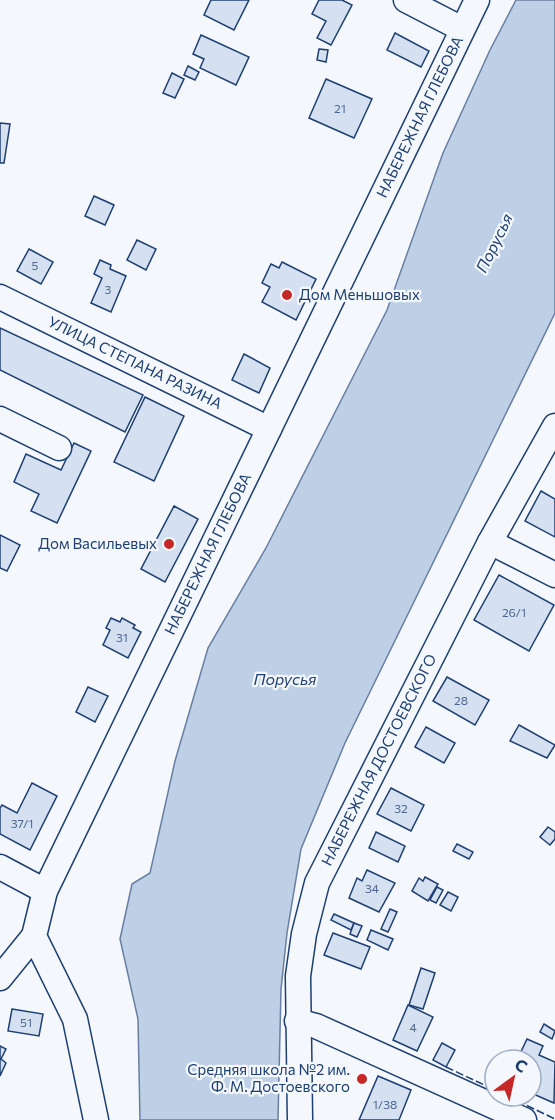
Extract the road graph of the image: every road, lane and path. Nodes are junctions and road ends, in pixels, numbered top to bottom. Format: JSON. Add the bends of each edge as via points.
{"nodes":[{"id":1,"x":406,"y":0,"type":"edge"},
{"id":2,"x":477,"y":0,"type":"edge"},
{"id":3,"x":462,"y":29,"type":"junction"},
{"id":4,"x":0,"y":297,"type":"edge"},
{"id":5,"x":0,"y":419,"type":"edge"},
{"id":6,"x":555,"y":426,"type":"edge"},
{"id":7,"x":269,"y":429,"type":"junction"},
{"id":8,"x":59,"y":448,"type":"dead end"},
{"id":9,"x":490,"y":542,"type":"junction"},
{"id":10,"x":555,"y":575,"type":"edge"},
{"id":11,"x":0,"y":867,"type":"edge"},
{"id":12,"x":45,"y":891,"type":"junction"},
{"id":13,"x":34,"y":936,"type":"junction"},
{"id":14,"x":0,"y":978,"type":"edge"},
{"id":15,"x":297,"y":1021,"type":"junction"},
{"id":16,"x":96,"y":1120,"type":"edge"},
{"id":17,"x":300,"y":1120,"type":"edge"},
{"id":18,"x":524,"y":1120,"type":"edge"}],
"edges":[{"from":1,"to":3,"type":"street"},
{"from":2,"to":3,"type":"street","name":"НАБЕРЕЖНАЯ ГЛЕБОВА"},
{"from":3,"to":7,"type":"street","name":"НАБЕРЕЖНАЯ ГЛЕБОВА"},
{"from":4,"to":7,"type":"street","name":"УЛИЦА СТЕПАНА РАЗИНА"},
{"from":5,"to":8,"type":"street"},
{"from":6,"to":9,"type":"street","name":"НАБЕРЕЖНАЯ ДОСТОЕВСКОГО"},
{"from":7,"to":12,"type":"street","name":"НАБЕРЕЖНАЯ ГЛЕБОВА"},
{"from":9,"to":10,"type":"street"},
{"from":9,"to":15,"type":"street","name":"НАБЕРЕЖНАЯ ДОСТОЕВСКОГО","via":[[317,883],[299,965]]},
{"from":11,"to":12,"type":"street"},
{"from":12,"to":13,"type":"street","name":"НАБЕРЕЖНАЯ ГЛЕБОВА"},
{"from":13,"to":14,"type":"street"},
{"from":13,"to":16,"type":"street","via":[[75,1019]]},
{"from":15,"to":17,"type":"street","name":"НАБЕРЕЖНАЯ ДОСТОЕВСКОГО"},
{"from":15,"to":18,"type":"street","via":[[316,1026]]}]}
